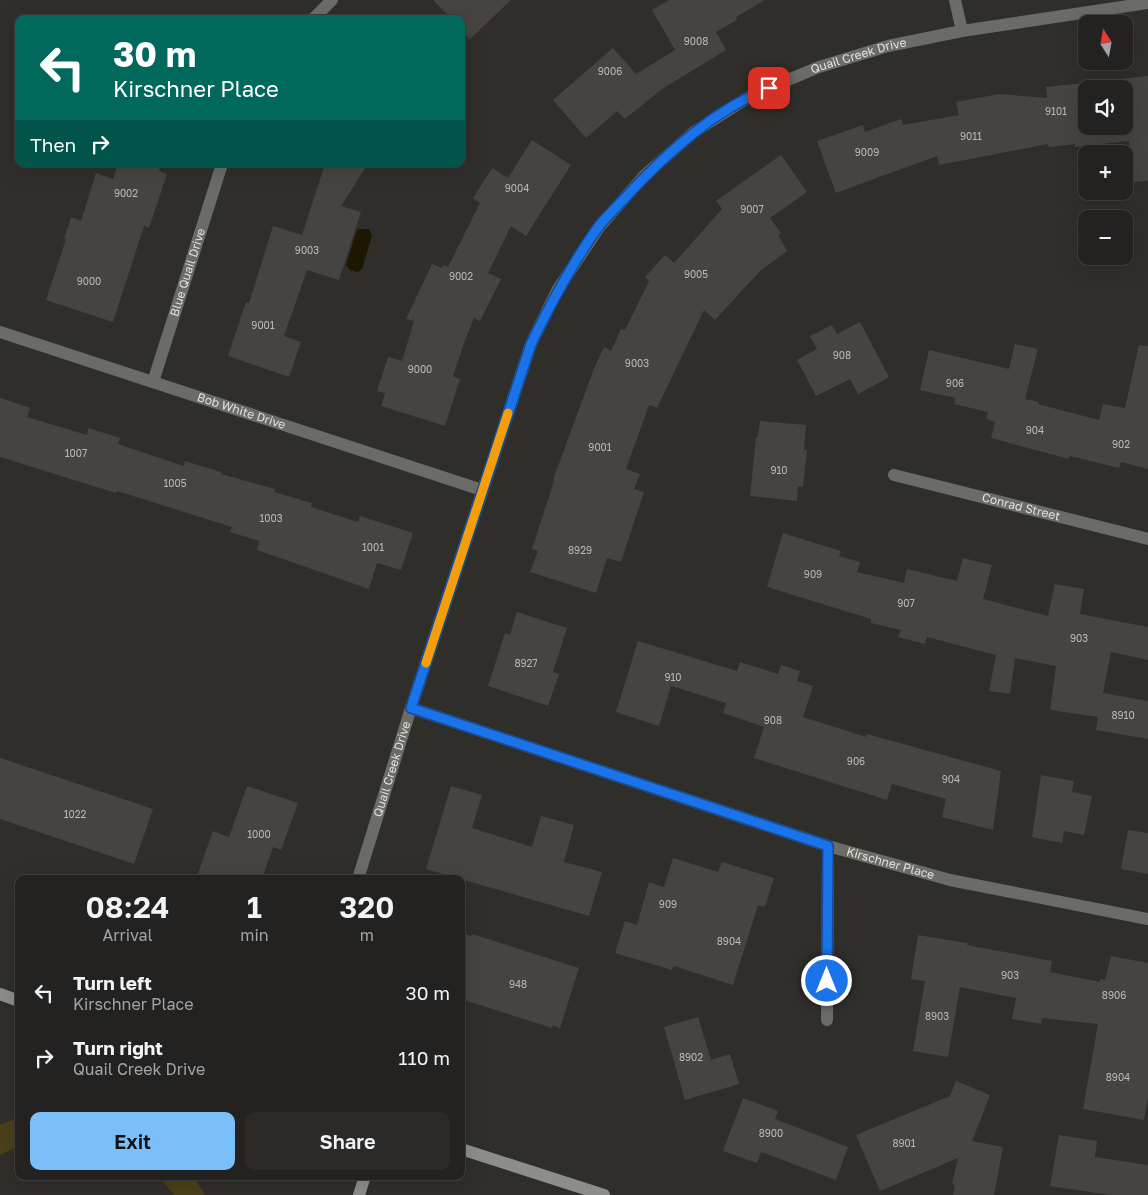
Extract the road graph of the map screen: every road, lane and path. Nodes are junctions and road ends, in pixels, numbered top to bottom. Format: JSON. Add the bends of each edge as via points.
{"nodes":[{"id":1,"x":332,"y":0,"type":"edge"},
{"id":2,"x":955,"y":0,"type":"edge"},
{"id":3,"x":1148,"y":3,"type":"edge"},
{"id":4,"x":318,"y":15,"type":"edge"},
{"id":5,"x":962,"y":31,"type":"junction"},
{"id":6,"x":221,"y":167,"type":"edge"},
{"id":7,"x":0,"y":332,"type":"edge"},
{"id":8,"x":153,"y":382,"type":"junction"},
{"id":9,"x":894,"y":475,"type":"dead end"},
{"id":10,"x":482,"y":490,"type":"junction"},
{"id":11,"x":1148,"y":539,"type":"edge"},
{"id":12,"x":411,"y":708,"type":"junction"},
{"id":13,"x":828,"y":846,"type":"junction"},
{"id":14,"x":359,"y":875,"type":"edge"},
{"id":15,"x":1148,"y":919,"type":"edge"},
{"id":16,"x":0,"y":994,"type":"edge"},
{"id":17,"x":15,"y":999,"type":"edge"},
{"id":18,"x":827,"y":1020,"type":"dead end"},
{"id":19,"x":465,"y":1150,"type":"edge"},
{"id":20,"x":364,"y":1180,"type":"edge"},
{"id":21,"x":359,"y":1195,"type":"edge"},
{"id":22,"x":604,"y":1195,"type":"edge"}],
"edges":[{"from":1,"to":4,"type":"street"},
{"from":2,"to":5,"type":"street"},
{"from":3,"to":5,"type":"street","name":"Quail Creek Drive"},
{"from":5,"to":10,"type":"street","name":"Quail Creek Drive","via":[[888,46],[819,67],[752,95],[694,132],[645,175],[600,226],[558,289],[531,344]]},
{"from":6,"to":8,"type":"street","name":"Blue Quail Drive"},
{"from":7,"to":8,"type":"street","name":"Bob White Drive"},
{"from":8,"to":10,"type":"street","name":"Bob White Drive"},
{"from":9,"to":11,"type":"street","name":"Conrad Street"},
{"from":10,"to":12,"type":"street","name":"Quail Creek Drive"},
{"from":12,"to":13,"type":"street","name":"Kirschner Place"},
{"from":12,"to":14,"type":"street","name":"Quail Creek Drive"},
{"from":13,"to":15,"type":"street","name":"Kirschner Place","via":[[950,880]]},
{"from":13,"to":18,"type":"street"},
{"from":16,"to":17,"type":"street"},
{"from":19,"to":22,"type":"street"},
{"from":20,"to":21,"type":"street"}]}
